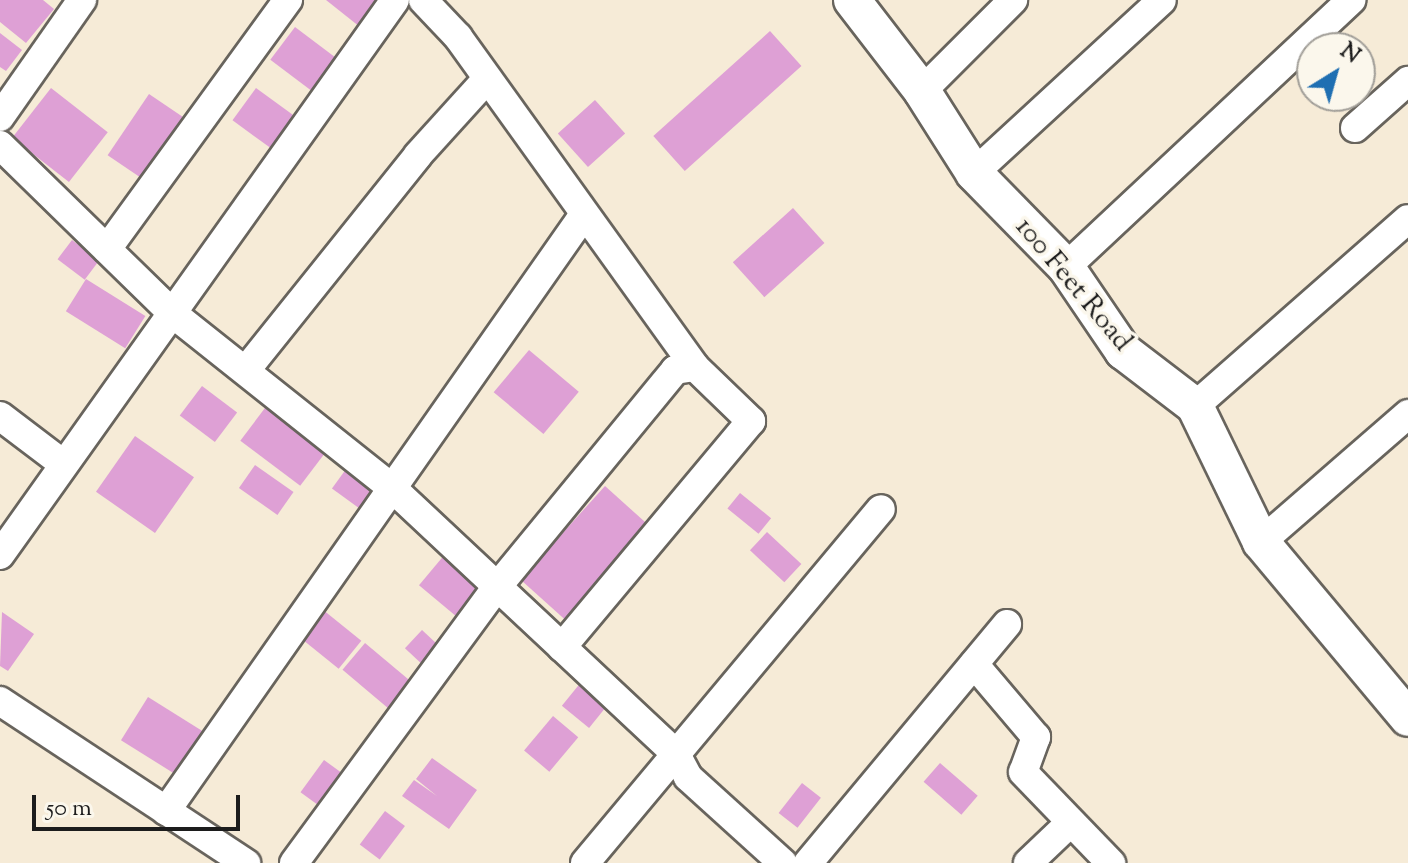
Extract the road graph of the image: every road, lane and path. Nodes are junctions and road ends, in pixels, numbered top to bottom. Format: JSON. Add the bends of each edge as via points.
{"nodes":[{"id":1,"x":82,"y":0,"type":"edge"},
{"id":2,"x":288,"y":0,"type":"edge"},
{"id":3,"x":395,"y":0,"type":"edge"},
{"id":4,"x":423,"y":0,"type":"edge"},
{"id":5,"x":852,"y":0,"type":"edge"},
{"id":6,"x":1013,"y":0,"type":"edge"},
{"id":7,"x":1162,"y":0,"type":"edge"},
{"id":8,"x":1351,"y":0,"type":"edge"},
{"id":9,"x":487,"y":79,"type":"junction"},
{"id":10,"x":1408,"y":81,"type":"edge"},
{"id":11,"x":922,"y":91,"type":"junction"},
{"id":12,"x":0,"y":117,"type":"edge"},
{"id":13,"x":1355,"y":128,"type":"dead end"},
{"id":14,"x":0,"y":145,"type":"edge"},
{"id":15,"x":974,"y":173,"type":"junction"},
{"id":16,"x":583,"y":216,"type":"junction"},
{"id":17,"x":1408,"y":219,"type":"edge"},
{"id":18,"x":107,"y":249,"type":"junction"},
{"id":19,"x":1066,"y":267,"type":"junction"},
{"id":20,"x":172,"y":313,"type":"junction"},
{"id":21,"x":695,"y":367,"type":"junction"},
{"id":22,"x":246,"y":370,"type":"junction"},
{"id":23,"x":1195,"y":406,"type":"junction"},
{"id":24,"x":1408,"y":414,"type":"edge"},
{"id":25,"x":0,"y":416,"type":"edge"},
{"id":26,"x":62,"y":463,"type":"junction"},
{"id":27,"x":391,"y":487,"type":"junction"},
{"id":28,"x":881,"y":509,"type":"dead end"},
{"id":29,"x":1261,"y":542,"type":"junction"},
{"id":30,"x":0,"y":555,"type":"edge"},
{"id":31,"x":497,"y":587,"type":"junction"},
{"id":32,"x":1007,"y":624,"type":"dead end"},
{"id":33,"x":562,"y":647,"type":"junction"},
{"id":34,"x":974,"y":664,"type":"junction"},
{"id":35,"x":1402,"y":703,"type":"edge"},
{"id":36,"x":1,"y":705,"type":"edge"},
{"id":37,"x":676,"y":754,"type":"junction"},
{"id":38,"x":166,"y":811,"type":"junction"},
{"id":39,"x":1071,"y":822,"type":"junction"},
{"id":40,"x":246,"y":863,"type":"edge"},
{"id":41,"x":294,"y":863,"type":"edge"},
{"id":42,"x":585,"y":863,"type":"edge"},
{"id":43,"x":783,"y":863,"type":"edge"},
{"id":44,"x":808,"y":863,"type":"edge"},
{"id":45,"x":1028,"y":863,"type":"edge"},
{"id":46,"x":1111,"y":863,"type":"edge"}],
"edges":[{"from":1,"to":12,"type":"street"},
{"from":2,"to":18,"type":"street"},
{"from":3,"to":20,"type":"street"},
{"from":4,"to":9,"type":"street"},
{"from":5,"to":11,"type":"main road","name":"100 Feet Road"},
{"from":6,"to":11,"type":"street"},
{"from":7,"to":15,"type":"street"},
{"from":8,"to":19,"type":"street"},
{"from":9,"to":16,"type":"street"},
{"from":9,"to":22,"type":"street","via":[[418,155]]},
{"from":10,"to":13,"type":"street"},
{"from":11,"to":15,"type":"main road","name":"100 Feet Road"},
{"from":14,"to":18,"type":"street"},
{"from":15,"to":19,"type":"main road","name":"100 Feet Road"},
{"from":16,"to":21,"type":"street"},
{"from":16,"to":27,"type":"street"},
{"from":17,"to":23,"type":"street"},
{"from":18,"to":20,"type":"street"},
{"from":19,"to":23,"type":"main road","name":"100 Feet Road","via":[[1123,351]]},
{"from":20,"to":22,"type":"street"},
{"from":20,"to":26,"type":"street"},
{"from":21,"to":31,"type":"street","via":[[675,370]]},
{"from":21,"to":33,"type":"street","via":[[751,421]]},
{"from":22,"to":27,"type":"street"},
{"from":23,"to":29,"type":"main road","name":"100 Feet Road"},
{"from":24,"to":29,"type":"street"},
{"from":25,"to":26,"type":"street"},
{"from":26,"to":30,"type":"street"},
{"from":27,"to":31,"type":"street"},
{"from":27,"to":38,"type":"street"},
{"from":28,"to":37,"type":"street"},
{"from":29,"to":35,"type":"main road","name":"100 Feet Road"},
{"from":31,"to":33,"type":"street"},
{"from":31,"to":41,"type":"street"},
{"from":32,"to":34,"type":"street"},
{"from":33,"to":37,"type":"street"},
{"from":34,"to":39,"type":"street","via":[[1036,737],[1023,772]]},
{"from":34,"to":44,"type":"street"},
{"from":36,"to":38,"type":"street"},
{"from":37,"to":42,"type":"street"},
{"from":37,"to":43,"type":"street","via":[[688,777]]},
{"from":38,"to":40,"type":"street"},
{"from":39,"to":45,"type":"street"},
{"from":39,"to":46,"type":"street"}]}
